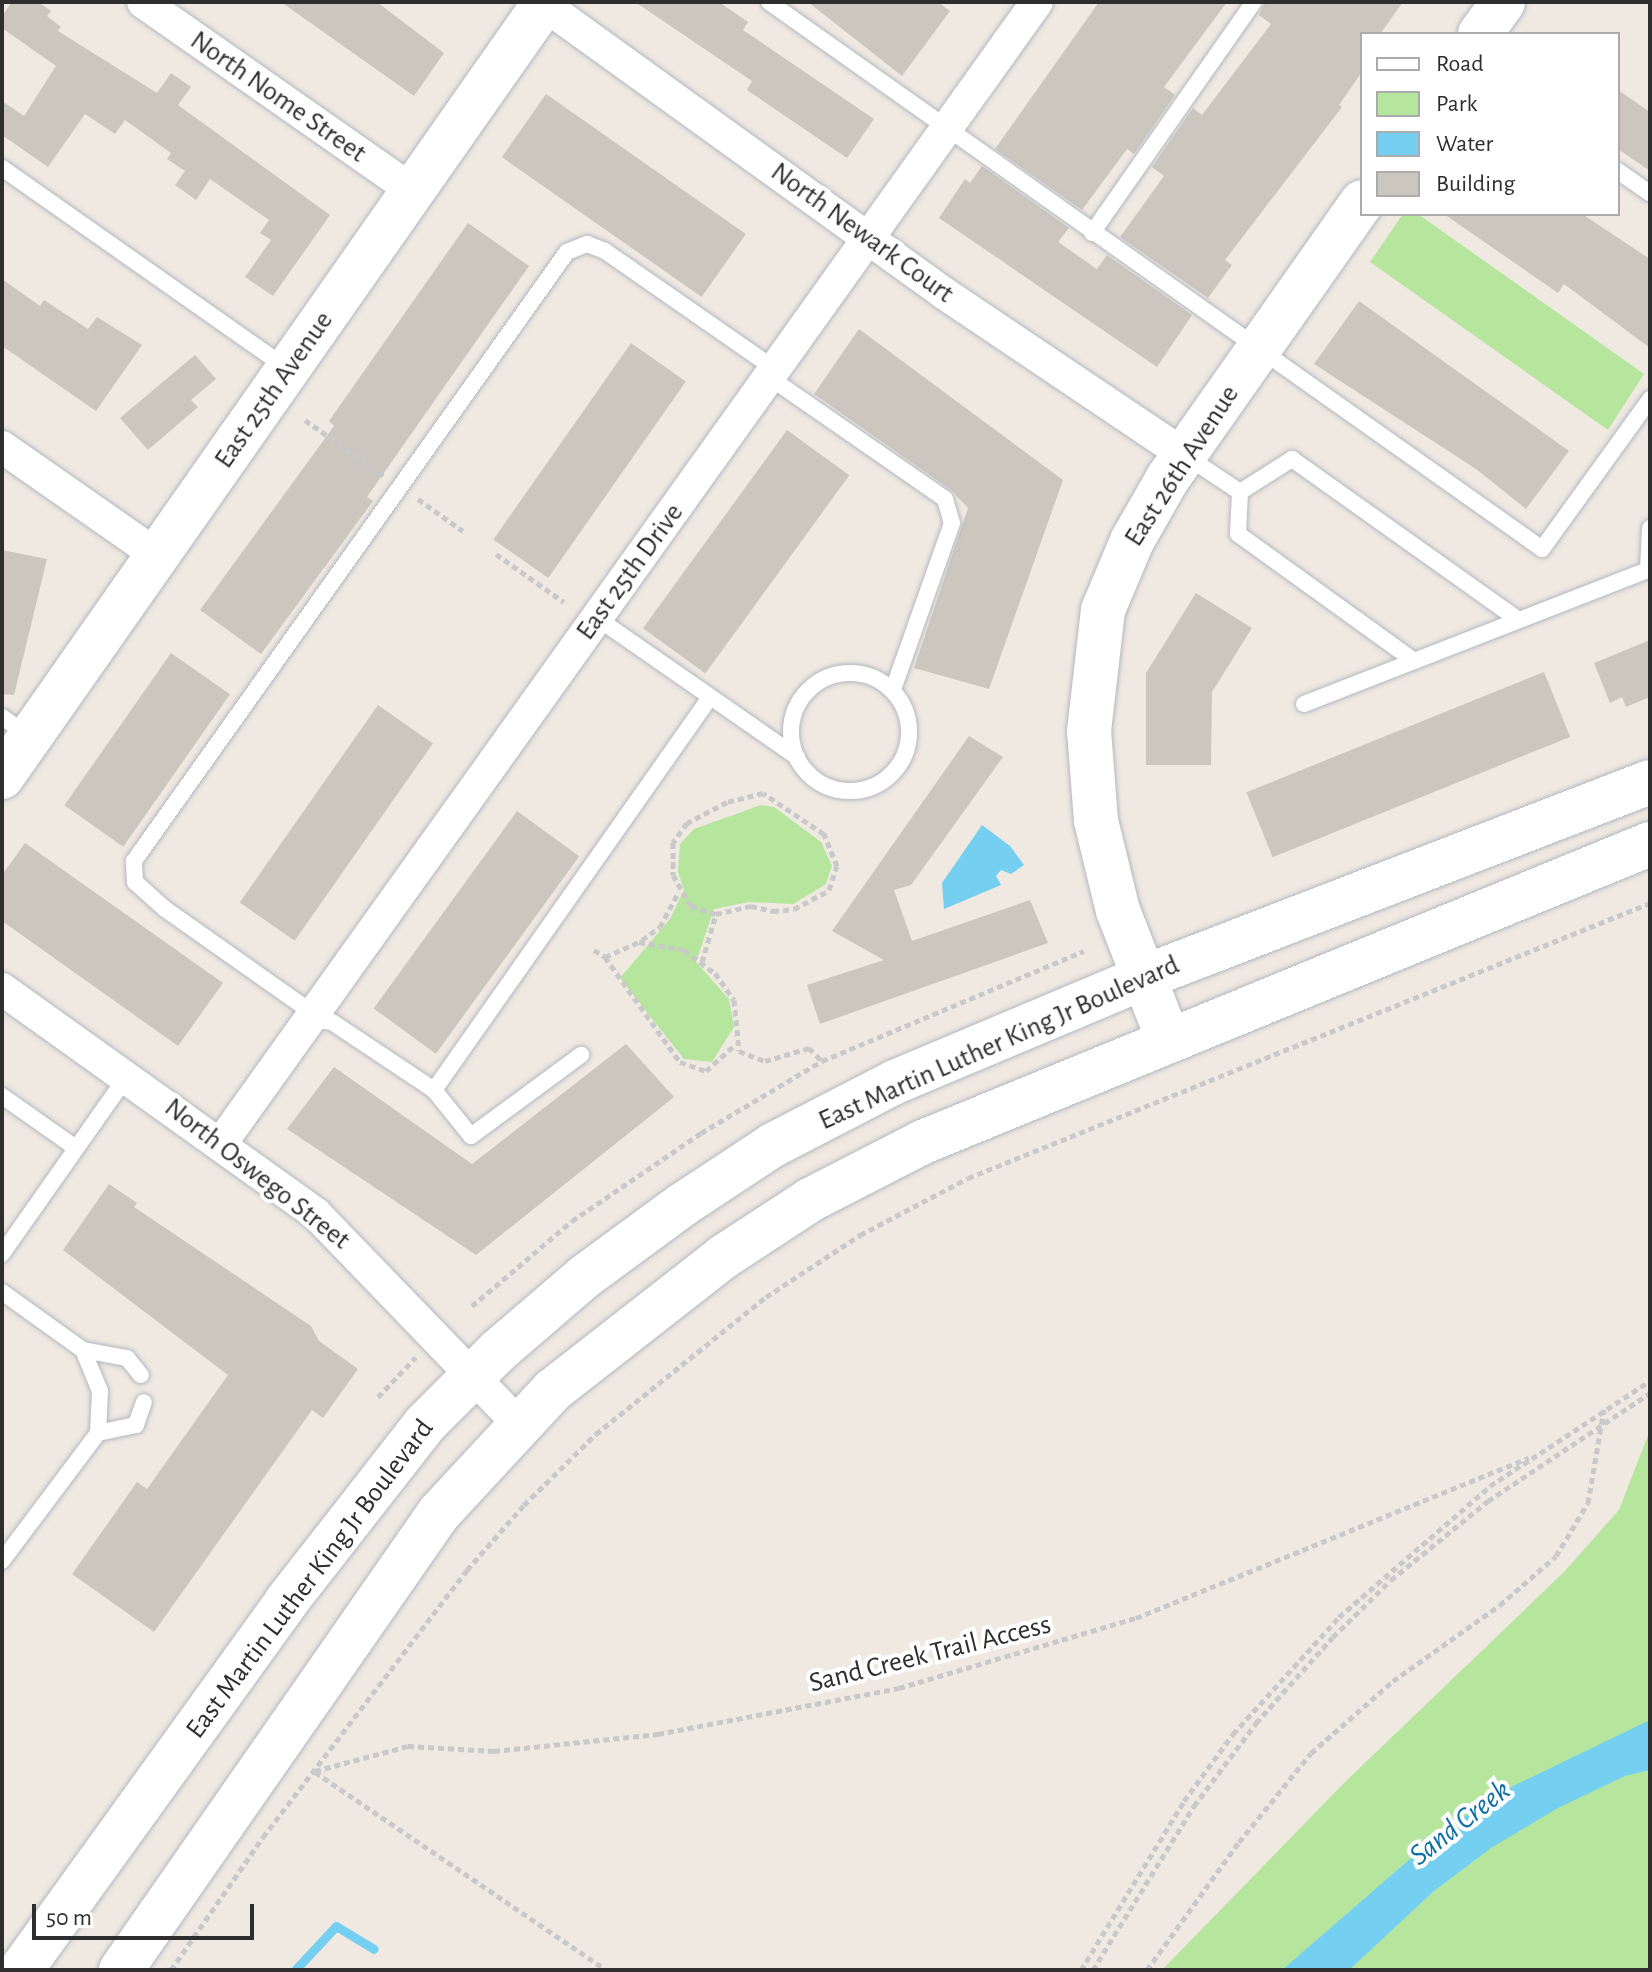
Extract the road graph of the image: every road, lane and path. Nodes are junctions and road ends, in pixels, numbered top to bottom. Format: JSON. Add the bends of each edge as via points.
{"nodes":[{"id":1,"x":143,"y":2,"type":"edge"},
{"id":2,"x":1037,"y":2,"type":"edge"},
{"id":3,"x":1254,"y":2,"type":"edge"},
{"id":4,"x":1503,"y":2,"type":"edge"},
{"id":5,"x":543,"y":3,"type":"edge"},
{"id":6,"x":778,"y":4,"type":"edge"},
{"id":7,"x":1481,"y":32,"type":"edge"},
{"id":8,"x":946,"y":130,"type":"junction"},
{"id":9,"x":2,"y":168,"type":"edge"},
{"id":10,"x":1620,"y":172,"type":"edge"},
{"id":11,"x":413,"y":191,"type":"junction"},
{"id":12,"x":1650,"y":193,"type":"edge"},
{"id":13,"x":1360,"y":205,"type":"edge"},
{"id":14,"x":1092,"y":233,"type":"junction"},
{"id":15,"x":869,"y":238,"type":"junction"},
{"id":16,"x":1259,"y":350,"type":"junction"},
{"id":17,"x":288,"y":369,"type":"junction"},
{"id":18,"x":772,"y":373,"type":"junction"},
{"id":19,"x":1650,"y":399,"type":"edge"},
{"id":20,"x":305,"y":420,"type":"dead end"},
{"id":21,"x":2,"y":447,"type":"edge"},
{"id":22,"x":1185,"y":455,"type":"junction"},
{"id":23,"x":385,"y":476,"type":"dead end"},
{"id":24,"x":1240,"y":492,"type":"junction"},
{"id":25,"x":417,"y":499,"type":"dead end"},
{"id":26,"x":1650,"y":528,"type":"edge"},
{"id":27,"x":463,"y":531,"type":"dead end"},
{"id":28,"x":496,"y":554,"type":"dead end"},
{"id":29,"x":158,"y":556,"type":"junction"},
{"id":30,"x":1649,"y":570,"type":"edge"},
{"id":31,"x":564,"y":602,"type":"dead end"},
{"id":32,"x":597,"y":618,"type":"junction"},
{"id":33,"x":1517,"y":619,"type":"junction"},
{"id":34,"x":1411,"y":659,"type":"junction"},
{"id":35,"x":893,"y":690,"type":"junction"},
{"id":36,"x":710,"y":698,"type":"junction"},
{"id":37,"x":1304,"y":704,"type":"dead end"},
{"id":38,"x":16,"y":726,"type":"edge"},
{"id":39,"x":797,"y":757,"type":"junction"},
{"id":40,"x":2,"y":777,"type":"edge"},
{"id":41,"x":1650,"y":782,"type":"edge"},
{"id":42,"x":1650,"y":844,"type":"edge"},
{"id":43,"x":680,"y":891,"type":"junction"},
{"id":44,"x":1650,"y":903,"type":"edge"},
{"id":45,"x":716,"y":914,"type":"junction"},
{"id":46,"x":639,"y":942,"type":"junction"},
{"id":47,"x":594,"y":950,"type":"dead end"},
{"id":48,"x":605,"y":957,"type":"junction"},
{"id":49,"x":702,"y":962,"type":"junction"},
{"id":50,"x":1142,"y":978,"type":"junction"},
{"id":51,"x":2,"y":989,"type":"edge"},
{"id":52,"x":312,"y":1016,"type":"junction"},
{"id":53,"x":1168,"y":1039,"type":"junction"},
{"id":54,"x":735,"y":1045,"type":"junction"},
{"id":55,"x":581,"y":1055,"type":"dead end"},
{"id":56,"x":822,"y":1061,"type":"dead end"},
{"id":57,"x":127,"y":1076,"type":"junction"},
{"id":58,"x":434,"y":1090,"type":"junction"},
{"id":59,"x":3,"y":1098,"type":"edge"},
{"id":60,"x":222,"y":1142,"type":"junction"},
{"id":61,"x":76,"y":1148,"type":"junction"},
{"id":62,"x":2,"y":1254,"type":"edge"},
{"id":63,"x":2,"y":1292,"type":"edge"},
{"id":64,"x":83,"y":1350,"type":"junction"},
{"id":65,"x":420,"y":1354,"type":"dead end"},
{"id":66,"x":141,"y":1375,"type":"dead end"},
{"id":67,"x":472,"y":1376,"type":"junction"},
{"id":68,"x":1650,"y":1381,"type":"edge"},
{"id":69,"x":1650,"y":1393,"type":"edge"},
{"id":70,"x":378,"y":1397,"type":"dead end"},
{"id":71,"x":144,"y":1402,"type":"dead end"},
{"id":72,"x":1604,"y":1409,"type":"junction"},
{"id":73,"x":1601,"y":1423,"type":"junction"},
{"id":74,"x":519,"y":1424,"type":"junction"},
{"id":75,"x":98,"y":1433,"type":"junction"},
{"id":76,"x":1529,"y":1458,"type":"junction"},
{"id":77,"x":1535,"y":1467,"type":"junction"},
{"id":78,"x":2,"y":1561,"type":"edge"},
{"id":79,"x":314,"y":1772,"type":"junction"},
{"id":80,"x":50,"y":1931,"type":"junction"},
{"id":81,"x":3,"y":1970,"type":"edge"},
{"id":82,"x":21,"y":1970,"type":"edge"},
{"id":83,"x":121,"y":1970,"type":"edge"},
{"id":84,"x":171,"y":1970,"type":"edge"},
{"id":85,"x":606,"y":1970,"type":"edge"},
{"id":86,"x":1081,"y":1970,"type":"edge"},
{"id":87,"x":1093,"y":1970,"type":"edge"},
{"id":88,"x":1147,"y":1970,"type":"edge"}],
"edges":[{"from":1,"to":11,"type":"street","name":"North Nome Street"},
{"from":2,"to":8,"type":"street","name":"East 25th Drive"},
{"from":3,"to":14,"type":"lane"},
{"from":4,"to":7,"type":"main road"},
{"from":5,"to":11,"type":"main road","name":"East 25th Avenue"},
{"from":5,"to":15,"type":"street","name":"North Newark Court"},
{"from":6,"to":8,"type":"lane"},
{"from":8,"to":14,"type":"lane"},
{"from":8,"to":15,"type":"street","name":"East 25th Drive"},
{"from":9,"to":17,"type":"lane"},
{"from":10,"to":12,"type":"lane"},
{"from":11,"to":17,"type":"main road","name":"East 25th Avenue"},
{"from":13,"to":16,"type":"main road","name":"East 26th Avenue"},
{"from":14,"to":16,"type":"lane"},
{"from":15,"to":18,"type":"street","name":"East 25th Drive"},
{"from":15,"to":22,"type":"street","name":"North Newark Court"},
{"from":16,"to":19,"type":"lane","via":[[1542,549]]},
{"from":16,"to":22,"type":"main road","name":"East 26th Avenue"},
{"from":17,"to":29,"type":"main road","name":"East 25th Avenue"},
{"from":18,"to":32,"type":"street","name":"East 25th Drive"},
{"from":18,"to":35,"type":"lane","via":[[945,499],[952,523]]},
{"from":18,"to":52,"type":"lane","via":[[605,251],[587,244],[567,252],[134,861],[135,882],[165,909]]},
{"from":20,"to":23,"type":"path"},
{"from":21,"to":29,"type":"street"},
{"from":22,"to":24,"type":"lane"},
{"from":22,"to":50,"type":"main road","name":"East 26th Avenue","via":[[1117,573],[1103,610],[1091,686],[1096,821],[1118,911]]},
{"from":24,"to":33,"type":"lane","via":[[1292,459]]},
{"from":24,"to":34,"type":"lane","via":[[1238,534]]},
{"from":25,"to":27,"type":"path"},
{"from":26,"to":30,"type":"lane"},
{"from":28,"to":31,"type":"path"},
{"from":29,"to":38,"type":"main road","name":"East 25th Avenue"},
{"from":30,"to":33,"type":"lane"},
{"from":32,"to":36,"type":"lane"},
{"from":32,"to":52,"type":"street","name":"East 25th Drive"},
{"from":33,"to":34,"type":"lane"},
{"from":34,"to":37,"type":"lane"},
{"from":35,"to":39,"type":"lane","via":[[878,679],[852,673],[826,678],[811,688],[793,719]]},
{"from":35,"to":39,"type":"lane","via":[[905,707],[908,748],[884,780],[865,789],[835,788],[808,774]]},
{"from":36,"to":39,"type":"lane"},
{"from":36,"to":58,"type":"lane"},
{"from":38,"to":40,"type":"main road","name":"East 25th Avenue"},
{"from":41,"to":50,"type":"main road","name":"East Martin Luther King Jr Boulevard"},
{"from":42,"to":53,"type":"main road"},
{"from":43,"to":45,"type":"path","via":[[696,910]]},
{"from":43,"to":45,"type":"path","via":[[673,875],[673,842],[687,823],[727,802],[763,793],[824,834],[837,866],[820,899],[794,909],[751,906]]},
{"from":43,"to":46,"type":"path","via":[[660,927]]},
{"from":44,"to":79,"type":"path","via":[[1110,1117],[968,1178],[860,1235],[683,1361],[596,1434],[467,1570]]},
{"from":45,"to":49,"type":"path"},
{"from":46,"to":48,"type":"path"},
{"from":46,"to":49,"type":"path","via":[[676,946]]},
{"from":47,"to":48,"type":"path"},
{"from":48,"to":54,"type":"path","via":[[610,971],[680,1062],[706,1071]]},
{"from":49,"to":54,"type":"path","via":[[738,1010]]},
{"from":50,"to":53,"type":"main road","name":"East 26th Avenue"},
{"from":50,"to":67,"type":"main road","name":"East Martin Luther King Jr Boulevard","via":[[895,1082],[773,1145],[584,1277]]},
{"from":51,"to":57,"type":"street","name":"North Oswego Street"},
{"from":52,"to":58,"type":"lane","via":[[332,1022]]},
{"from":52,"to":60,"type":"street","name":"East 25th Drive"},
{"from":53,"to":74,"type":"main road","via":[[923,1142],[810,1200],[630,1326]]},
{"from":54,"to":56,"type":"path","via":[[756,1060],[804,1048]]},
{"from":55,"to":58,"type":"lane","via":[[471,1136]]},
{"from":57,"to":60,"type":"street","name":"North Oswego Street"},
{"from":57,"to":61,"type":"lane"},
{"from":59,"to":61,"type":"lane"},
{"from":60,"to":67,"type":"street","name":"North Oswego Street","via":[[348,1242]]},
{"from":61,"to":62,"type":"lane"},
{"from":63,"to":64,"type":"lane"},
{"from":64,"to":66,"type":"lane","via":[[127,1358]]},
{"from":64,"to":75,"type":"lane","via":[[100,1391]]},
{"from":65,"to":70,"type":"path"},
{"from":67,"to":74,"type":"street","name":"North Oswego Street"},
{"from":67,"to":80,"type":"main road","name":"East Martin Luther King Jr Boulevard","via":[[425,1424],[344,1524]]},
{"from":68,"to":72,"type":"path"},
{"from":69,"to":73,"type":"path"},
{"from":71,"to":75,"type":"lane","via":[[136,1425]]},
{"from":72,"to":73,"type":"path"},
{"from":72,"to":76,"type":"path"},
{"from":73,"to":77,"type":"path"},
{"from":73,"to":88,"type":"path","via":[[1588,1503],[1556,1556],[1500,1605],[1393,1681],[1311,1753]]},
{"from":74,"to":83,"type":"main road","via":[[405,1557]]},
{"from":75,"to":78,"type":"lane"},
{"from":76,"to":77,"type":"path"},
{"from":76,"to":79,"type":"path","name":"Sand Creek Trail Access","via":[[1136,1618],[899,1688],[658,1734],[494,1751],[408,1746]]},
{"from":76,"to":86,"type":"path","via":[[1387,1571],[1287,1671],[1184,1801]]},
{"from":77,"to":87,"type":"path","via":[[1391,1580],[1281,1694],[1177,1830]]},
{"from":79,"to":84,"type":"path"},
{"from":79,"to":85,"type":"path"},
{"from":80,"to":81,"type":"main road"},
{"from":80,"to":82,"type":"main road","name":"East Martin Luther King Jr Boulevard"}]}
